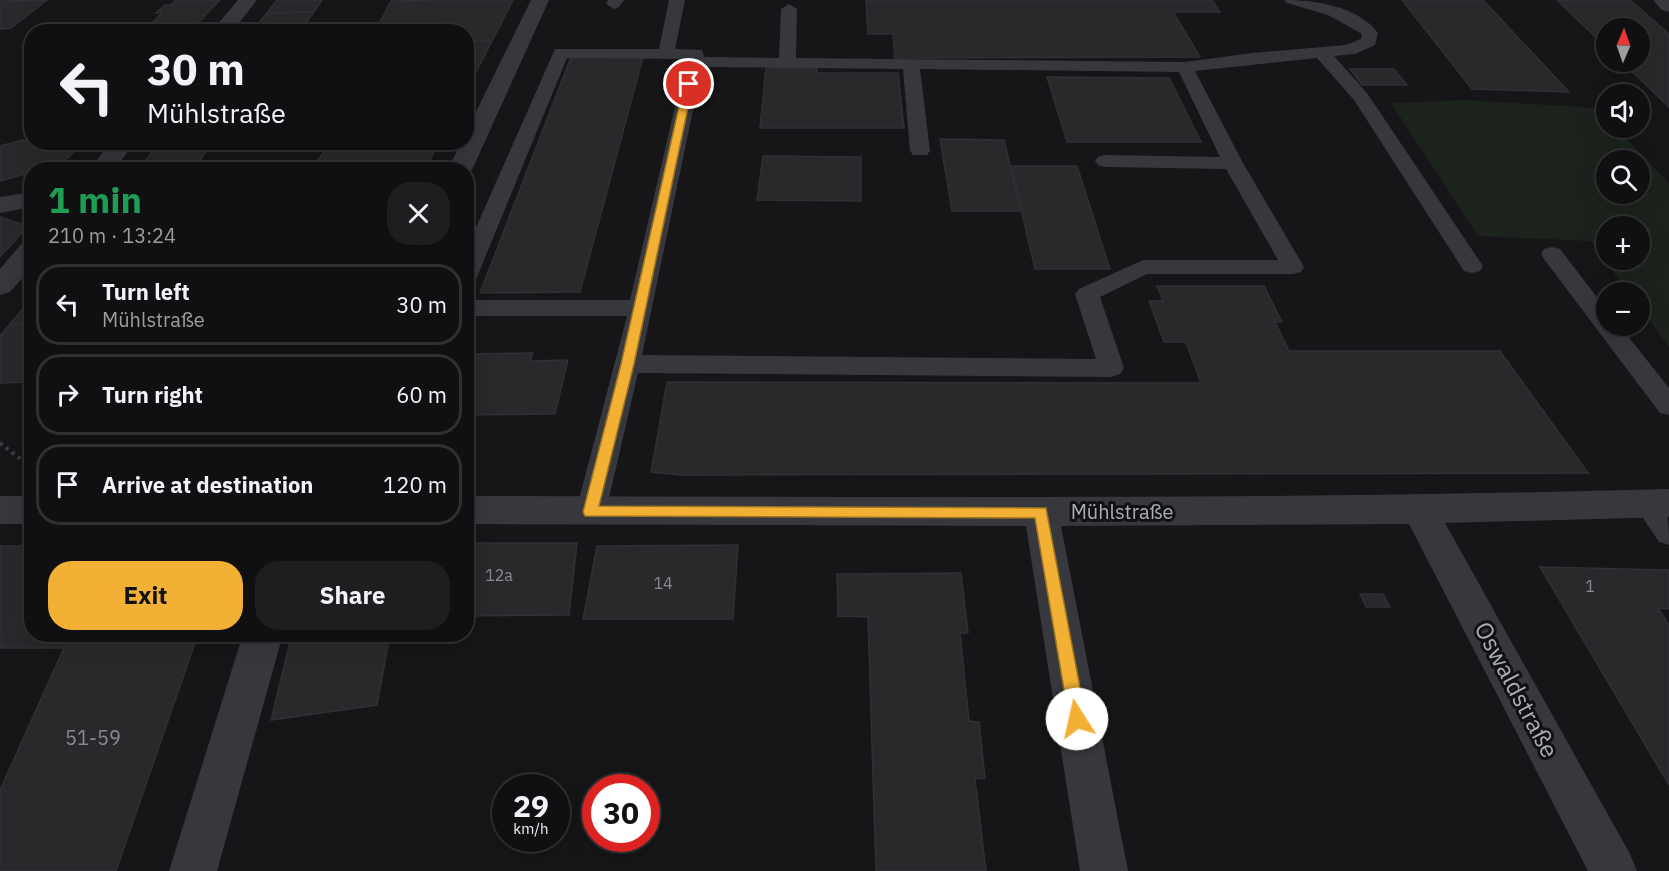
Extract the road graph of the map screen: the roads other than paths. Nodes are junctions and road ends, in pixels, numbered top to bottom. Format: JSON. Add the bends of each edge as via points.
{"nodes":[{"id":1,"x":248,"y":0,"type":"edge"},
{"id":2,"x":540,"y":0,"type":"edge"},
{"id":3,"x":677,"y":0,"type":"edge"},
{"id":4,"x":1292,"y":0,"type":"edge"},
{"id":5,"x":1662,"y":0,"type":"edge"},
{"id":6,"x":1669,"y":6,"type":"edge"},
{"id":7,"x":789,"y":9,"type":"dead end"},
{"id":8,"x":228,"y":24,"type":"edge"},
{"id":9,"x":1321,"y":52,"type":"junction"},
{"id":10,"x":666,"y":54,"type":"junction"},
{"id":11,"x":694,"y":62,"type":"junction"},
{"id":12,"x":787,"y":63,"type":"junction"},
{"id":13,"x":911,"y":64,"type":"junction"},
{"id":14,"x":1185,"y":68,"type":"junction"},
{"id":15,"x":474,"y":140,"type":"edge"},
{"id":16,"x":117,"y":150,"type":"edge"},
{"id":17,"x":920,"y":151,"type":"dead end"},
{"id":18,"x":1105,"y":161,"type":"dead end"},
{"id":19,"x":108,"y":162,"type":"edge"},
{"id":20,"x":1233,"y":163,"type":"junction"},
{"id":21,"x":24,"y":200,"type":"edge"},
{"id":22,"x":0,"y":205,"type":"edge"},
{"id":23,"x":1552,"y":254,"type":"dead end"},
{"id":24,"x":24,"y":258,"type":"edge"},
{"id":25,"x":474,"y":258,"type":"edge"},
{"id":26,"x":1472,"y":266,"type":"dead end"},
{"id":27,"x":0,"y":286,"type":"edge"},
{"id":28,"x":474,"y":308,"type":"edge"},
{"id":29,"x":640,"y":308,"type":"junction"},
{"id":30,"x":1596,"y":311,"type":"edge"},
{"id":31,"x":1615,"y":336,"type":"edge"},
{"id":32,"x":628,"y":364,"type":"junction"},
{"id":33,"x":1669,"y":406,"type":"edge"},
{"id":34,"x":1658,"y":503,"type":"edge"},
{"id":35,"x":0,"y":510,"type":"edge"},
{"id":36,"x":24,"y":510,"type":"edge"},
{"id":37,"x":474,"y":510,"type":"edge"},
{"id":38,"x":1419,"y":510,"type":"junction"},
{"id":39,"x":591,"y":512,"type":"junction"},
{"id":40,"x":1041,"y":512,"type":"junction"},
{"id":41,"x":1669,"y":533,"type":"edge"},
{"id":42,"x":261,"y":642,"type":"edge"},
{"id":43,"x":193,"y":871,"type":"edge"},
{"id":44,"x":1104,"y":871,"type":"edge"},
{"id":45,"x":1613,"y":871,"type":"edge"}],
"edges":[{"from":1,"to":8,"type":"street"},
{"from":2,"to":15,"type":"street"},
{"from":3,"to":10,"type":"lane"},
{"from":4,"to":9,"type":"lane","via":[[1331,9],[1370,33],[1369,42],[1349,50]]},
{"from":5,"to":6,"type":"street"},
{"from":7,"to":12,"type":"lane"},
{"from":9,"to":14,"type":"lane"},
{"from":9,"to":26,"type":"lane","via":[[1361,98]]},
{"from":10,"to":11,"type":"lane","via":[[696,54]]},
{"from":10,"to":25,"type":"lane","via":[[561,53]]},
{"from":11,"to":12,"type":"lane"},
{"from":11,"to":29,"type":"lane"},
{"from":12,"to":13,"type":"lane"},
{"from":13,"to":14,"type":"lane"},
{"from":13,"to":17,"type":"lane"},
{"from":14,"to":20,"type":"lane"},
{"from":16,"to":19,"type":"street"},
{"from":18,"to":20,"type":"lane"},
{"from":20,"to":32,"type":"lane","via":[[1293,267],[1143,267],[1087,294],[1111,368]]},
{"from":21,"to":22,"type":"street"},
{"from":23,"to":30,"type":"lane"},
{"from":24,"to":27,"type":"street"},
{"from":28,"to":29,"type":"lane"},
{"from":29,"to":32,"type":"lane"},
{"from":31,"to":33,"type":"lane"},
{"from":32,"to":39,"type":"lane"},
{"from":34,"to":38,"type":"street","name":"Mühlstraße"},
{"from":34,"to":41,"type":"lane"},
{"from":35,"to":36,"type":"street"},
{"from":37,"to":39,"type":"street","name":"Mühlstraße"},
{"from":38,"to":40,"type":"street","name":"Mühlstraße"},
{"from":38,"to":45,"type":"street","name":"Oswaldstraße"},
{"from":39,"to":40,"type":"street","name":"Mühlstraße"},
{"from":40,"to":44,"type":"street"},
{"from":42,"to":43,"type":"street"}]}
